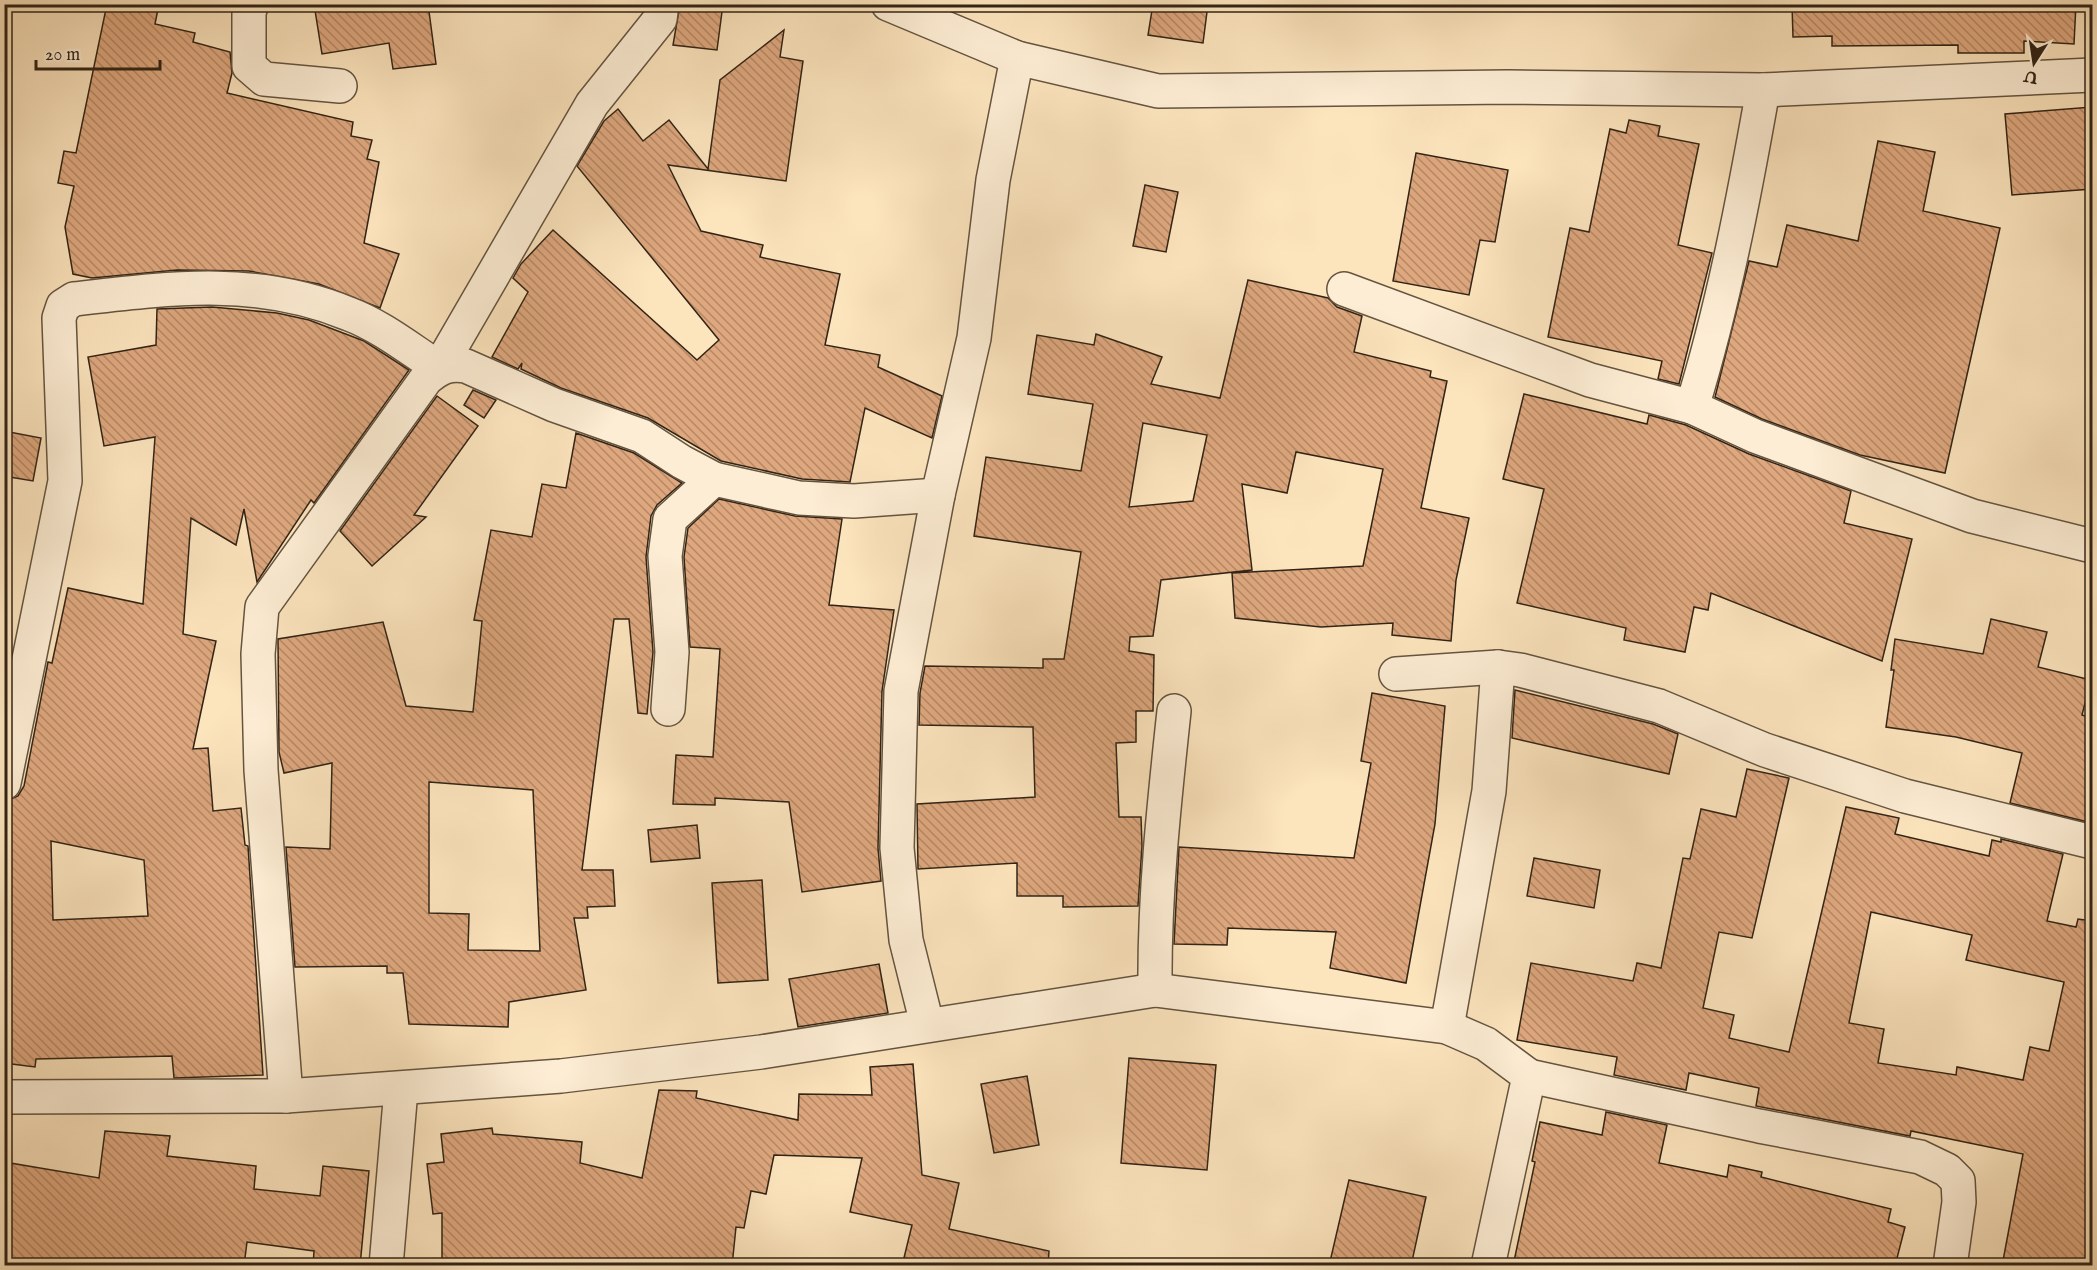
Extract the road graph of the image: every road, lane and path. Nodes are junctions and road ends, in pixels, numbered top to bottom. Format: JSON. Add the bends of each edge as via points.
{"nodes":[{"id":1,"x":252,"y":4,"type":"edge"},
{"id":2,"x":662,"y":4,"type":"edge"},
{"id":3,"x":888,"y":4,"type":"edge"},
{"id":4,"x":1017,"y":58,"type":"junction"},
{"id":5,"x":2092,"y":69,"type":"edge"},
{"id":6,"x":340,"y":86,"type":"dead end"},
{"id":7,"x":1763,"y":90,"type":"junction"},
{"id":8,"x":1344,"y":289,"type":"dead end"},
{"id":9,"x":440,"y":368,"type":"junction"},
{"id":10,"x":1692,"y":407,"type":"junction"},
{"id":11,"x":714,"y":478,"type":"junction"},
{"id":12,"x":938,"y":495,"type":"junction"},
{"id":13,"x":2092,"y":546,"type":"edge"},
{"id":14,"x":1498,"y":667,"type":"junction"},
{"id":15,"x":1396,"y":674,"type":"dead end"},
{"id":16,"x":668,"y":709,"type":"dead end"},
{"id":17,"x":1174,"y":711,"type":"dead end"},
{"id":18,"x":4,"y":783,"type":"edge"},
{"id":19,"x":2092,"y":842,"type":"edge"},
{"id":20,"x":1155,"y":990,"type":"junction"},
{"id":21,"x":927,"y":1024,"type":"junction"},
{"id":22,"x":1448,"y":1027,"type":"junction"},
{"id":23,"x":1529,"y":1076,"type":"junction"},
{"id":24,"x":401,"y":1089,"type":"junction"},
{"id":25,"x":4,"y":1096,"type":"edge"},
{"id":26,"x":286,"y":1096,"type":"junction"},
{"id":27,"x":387,"y":1266,"type":"edge"},
{"id":28,"x":1488,"y":1266,"type":"edge"},
{"id":29,"x":1950,"y":1266,"type":"edge"}],
"edges":[{"from":1,"to":6,"type":"street","via":[[249,66],[264,79]]},
{"from":2,"to":9,"type":"street","via":[[660,19],[592,104]]},
{"from":3,"to":4,"type":"street"},
{"from":4,"to":7,"type":"street","via":[[1158,91],[1508,87]]},
{"from":4,"to":12,"type":"street","via":[[993,180],[974,338]]},
{"from":5,"to":7,"type":"street"},
{"from":7,"to":10,"type":"street","via":[[1739,227],[1714,335]]},
{"from":8,"to":10,"type":"street","via":[[1590,380]]},
{"from":9,"to":11,"type":"street","via":[[466,366],[554,405],[642,436]]},
{"from":9,"to":18,"type":"street","via":[[350,314],[274,292],[228,286],[170,288],[74,299],[63,306],[59,318],[64,481]]},
{"from":9,"to":26,"type":"street","via":[[426,379],[262,607],[258,654],[261,770]]},
{"from":10,"to":13,"type":"street","via":[[1755,436],[1972,516]]},
{"from":11,"to":12,"type":"street","via":[[799,498],[854,501]]},
{"from":11,"to":16,"type":"street","via":[[670,519],[665,556],[672,652]]},
{"from":12,"to":21,"type":"street","via":[[901,691],[898,826],[906,940]]},
{"from":14,"to":15,"type":"street"},
{"from":14,"to":19,"type":"street","via":[[1659,706],[1765,750],[1905,796]]},
{"from":14,"to":22,"type":"street","via":[[1487,811]]},
{"from":17,"to":20,"type":"street","via":[[1160,848]]},
{"from":20,"to":21,"type":"street"},
{"from":20,"to":22,"type":"street"},
{"from":21,"to":24,"type":"street","via":[[761,1052],[561,1076]]},
{"from":22,"to":23,"type":"street","via":[[1486,1044]]},
{"from":23,"to":28,"type":"street"},
{"from":23,"to":29,"type":"street","via":[[1920,1157],[1947,1170],[1958,1181]]},
{"from":24,"to":26,"type":"street"},
{"from":24,"to":27,"type":"street"},
{"from":25,"to":26,"type":"street"}]}
